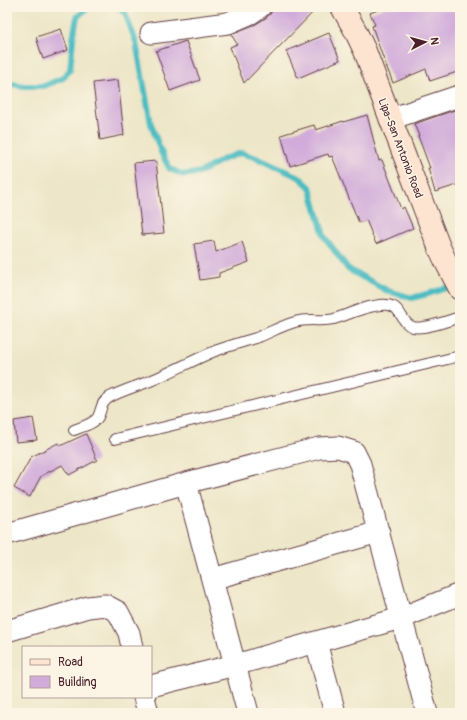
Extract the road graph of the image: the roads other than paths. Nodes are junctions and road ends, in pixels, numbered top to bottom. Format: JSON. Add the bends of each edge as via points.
{"nodes":[{"id":1,"x":260,"y":7,"type":"edge"},
{"id":2,"x":342,"y":7,"type":"edge"},
{"id":3,"x":151,"y":34,"type":"dead end"},
{"id":4,"x":459,"y":96,"type":"edge"},
{"id":5,"x":390,"y":119,"type":"junction"},
{"id":6,"x":460,"y":289,"type":"edge"},
{"id":7,"x":460,"y":317,"type":"edge"},
{"id":8,"x":460,"y":356,"type":"edge"},
{"id":9,"x":74,"y":430,"type":"dead end"},
{"id":10,"x":114,"y":439,"type":"dead end"},
{"id":11,"x":186,"y":484,"type":"junction"},
{"id":12,"x":378,"y":532,"type":"junction"},
{"id":13,"x":7,"y":534,"type":"edge"},
{"id":14,"x":212,"y":579,"type":"junction"},
{"id":15,"x":460,"y":594,"type":"edge"},
{"id":16,"x":401,"y":618,"type":"junction"},
{"id":17,"x":7,"y":630,"type":"edge"},
{"id":18,"x":316,"y":642,"type":"junction"},
{"id":19,"x":132,"y":646,"type":"edge"},
{"id":20,"x":235,"y":665,"type":"junction"},
{"id":21,"x":152,"y":686,"type":"edge"},
{"id":22,"x":144,"y":698,"type":"edge"},
{"id":23,"x":148,"y":713,"type":"edge"},
{"id":24,"x":248,"y":713,"type":"edge"},
{"id":25,"x":335,"y":713,"type":"edge"},
{"id":26,"x":427,"y":713,"type":"edge"}],
"edges":[{"from":1,"to":3,"type":"street","via":[[228,23]]},
{"from":2,"to":5,"type":"main road","name":"Lipa-San Antonio Road","via":[[365,51]]},
{"from":4,"to":5,"type":"street"},
{"from":5,"to":6,"type":"main road","name":"Lipa-San Antonio Road","via":[[447,264]]},
{"from":7,"to":9,"type":"lane","via":[[418,327],[411,326],[393,306],[383,304],[325,321],[294,322],[215,352],[109,398],[102,404],[98,417],[93,422]]},
{"from":8,"to":10,"type":"lane"},
{"from":11,"to":12,"type":"street","via":[[320,448],[338,447],[354,452],[360,464]]},
{"from":11,"to":13,"type":"street"},
{"from":11,"to":14,"type":"street"},
{"from":12,"to":14,"type":"street"},
{"from":12,"to":16,"type":"street"},
{"from":14,"to":20,"type":"street"},
{"from":15,"to":16,"type":"street"},
{"from":16,"to":18,"type":"street"},
{"from":16,"to":26,"type":"street"},
{"from":17,"to":19,"type":"street","via":[[88,607],[105,606],[118,612]]},
{"from":18,"to":20,"type":"street"},
{"from":18,"to":25,"type":"street"},
{"from":20,"to":21,"type":"street"},
{"from":20,"to":24,"type":"street"},
{"from":22,"to":23,"type":"street"}]}
